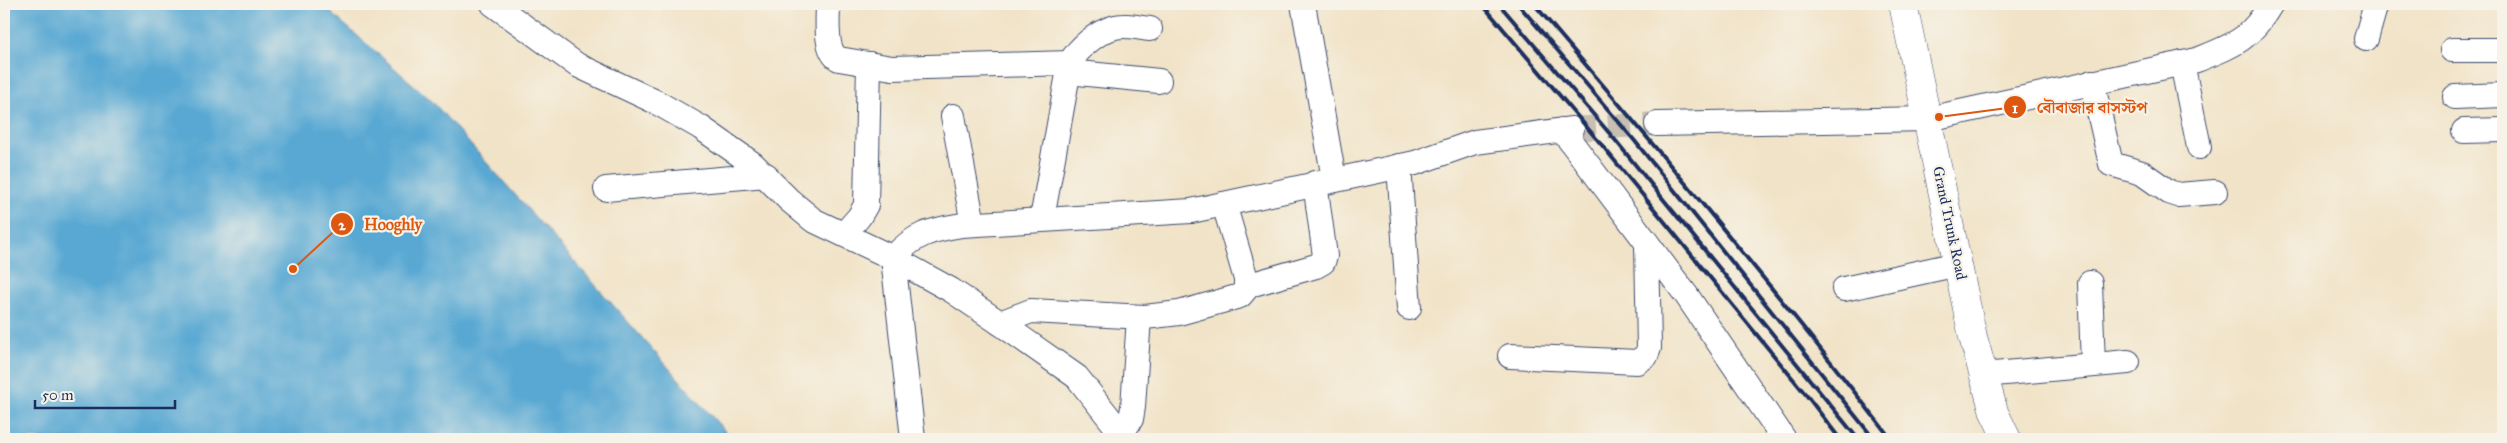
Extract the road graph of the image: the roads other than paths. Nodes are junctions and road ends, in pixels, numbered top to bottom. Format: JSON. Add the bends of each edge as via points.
{"nodes":[{"id":1,"x":493,"y":4,"type":"edge"},
{"id":2,"x":828,"y":4,"type":"edge"},
{"id":3,"x":1303,"y":4,"type":"edge"},
{"id":4,"x":1903,"y":4,"type":"edge"},
{"id":5,"x":2271,"y":4,"type":"edge"},
{"id":6,"x":2376,"y":4,"type":"edge"},
{"id":7,"x":1150,"y":29,"type":"dead end"},
{"id":8,"x":2366,"y":39,"type":"dead end"},
{"id":9,"x":2452,"y":50,"type":"dead end"},
{"id":10,"x":2503,"y":50,"type":"edge"},
{"id":11,"x":2182,"y":63,"type":"junction"},
{"id":12,"x":870,"y":64,"type":"junction"},
{"id":13,"x":1069,"y":68,"type":"junction"},
{"id":14,"x":1159,"y":81,"type":"dead end"},
{"id":15,"x":2092,"y":82,"type":"junction"},
{"id":16,"x":2503,"y":95,"type":"edge"},
{"id":17,"x":2455,"y":98,"type":"dead end"},
{"id":18,"x":953,"y":116,"type":"dead end"},
{"id":19,"x":1928,"y":118,"type":"junction"},
{"id":20,"x":1657,"y":124,"type":"tunnel mouth"},
{"id":21,"x":2503,"y":130,"type":"edge"},
{"id":22,"x":2464,"y":131,"type":"dead end"},
{"id":23,"x":2199,"y":147,"type":"dead end"},
{"id":24,"x":1399,"y":166,"type":"junction"},
{"id":25,"x":766,"y":176,"type":"junction"},
{"id":26,"x":1325,"y":181,"type":"junction"},
{"id":27,"x":606,"y":189,"type":"dead end"},
{"id":28,"x":2215,"y":192,"type":"dead end"},
{"id":29,"x":1224,"y":204,"type":"junction"},
{"id":30,"x":1042,"y":219,"type":"junction"},
{"id":31,"x":973,"y":224,"type":"junction"},
{"id":32,"x":844,"y":234,"type":"junction"},
{"id":33,"x":1647,"y":243,"type":"junction"},
{"id":34,"x":893,"y":258,"type":"junction"},
{"id":35,"x":1958,"y":264,"type":"junction"},
{"id":36,"x":2090,"y":283,"type":"dead end"},
{"id":37,"x":1246,"y":286,"type":"junction"},
{"id":38,"x":1844,"y":289,"type":"dead end"},
{"id":39,"x":1409,"y":308,"type":"dead end"},
{"id":40,"x":1139,"y":317,"type":"junction"},
{"id":41,"x":1000,"y":323,"type":"junction"},
{"id":42,"x":1510,"y":356,"type":"dead end"},
{"id":43,"x":2128,"y":362,"type":"dead end"},
{"id":44,"x":2093,"y":365,"type":"junction"},
{"id":45,"x":1983,"y":375,"type":"junction"},
{"id":46,"x":1124,"y":436,"type":"edge"},
{"id":47,"x":913,"y":439,"type":"edge"},
{"id":48,"x":1784,"y":439,"type":"edge"},
{"id":49,"x":2007,"y":439,"type":"edge"}],
"edges":[{"from":1,"to":25,"type":"street","via":[[577,65],[656,102],[700,127]]},
{"from":2,"to":12,"type":"street","via":[[830,45],[834,57]]},
{"from":3,"to":26,"type":"street"},
{"from":4,"to":19,"type":"main road","name":"Grand Trunk Road"},
{"from":5,"to":11,"type":"street","via":[[2260,23],[2237,44]]},
{"from":6,"to":8,"type":"street"},
{"from":7,"to":13,"type":"street","via":[[1115,27],[1092,39],[1076,53]]},
{"from":9,"to":10,"type":"street"},
{"from":11,"to":15,"type":"street"},
{"from":11,"to":23,"type":"street"},
{"from":12,"to":13,"type":"street","via":[[904,68]]},
{"from":12,"to":32,"type":"street","via":[[866,205]]},
{"from":13,"to":14,"type":"street"},
{"from":13,"to":30,"type":"street"},
{"from":15,"to":19,"type":"street"},
{"from":15,"to":28,"type":"street","via":[[2111,164],[2142,173],[2178,195]]},
{"from":16,"to":17,"type":"street"},
{"from":18,"to":31,"type":"street"},
{"from":19,"to":20,"type":"street"},
{"from":19,"to":35,"type":"main road","name":"Grand Trunk Road"},
{"from":21,"to":22,"type":"street"},
{"from":24,"to":26,"type":"street"},
{"from":24,"to":33,"type":"street","via":[[1475,142],[1567,130]]},
{"from":24,"to":39,"type":"street"},
{"from":25,"to":27,"type":"street"},
{"from":25,"to":32,"type":"street","via":[[803,214]]},
{"from":26,"to":29,"type":"street"},
{"from":26,"to":37,"type":"street","via":[[1326,256],[1323,262]]},
{"from":29,"to":30,"type":"street","via":[[1191,211]]},
{"from":29,"to":37,"type":"street"},
{"from":30,"to":31,"type":"street"},
{"from":31,"to":34,"type":"street","via":[[928,232],[905,245]]},
{"from":32,"to":34,"type":"street"},
{"from":33,"to":42,"type":"street","via":[[1649,348],[1646,356],[1636,362]]},
{"from":33,"to":48,"type":"street"},
{"from":34,"to":41,"type":"street"},
{"from":34,"to":47,"type":"street"},
{"from":35,"to":38,"type":"street"},
{"from":35,"to":45,"type":"main road","name":"Grand Trunk Road"},
{"from":36,"to":44,"type":"street"},
{"from":37,"to":40,"type":"street","via":[[1240,296],[1179,313]]},
{"from":40,"to":41,"type":"street","via":[[1031,311]]},
{"from":40,"to":46,"type":"street","via":[[1133,407]]},
{"from":41,"to":46,"type":"street","via":[[1077,377]]},
{"from":43,"to":44,"type":"street"},
{"from":44,"to":45,"type":"street"},
{"from":45,"to":49,"type":"main road","name":"Grand Trunk Road","via":[[1994,412]]}]}
